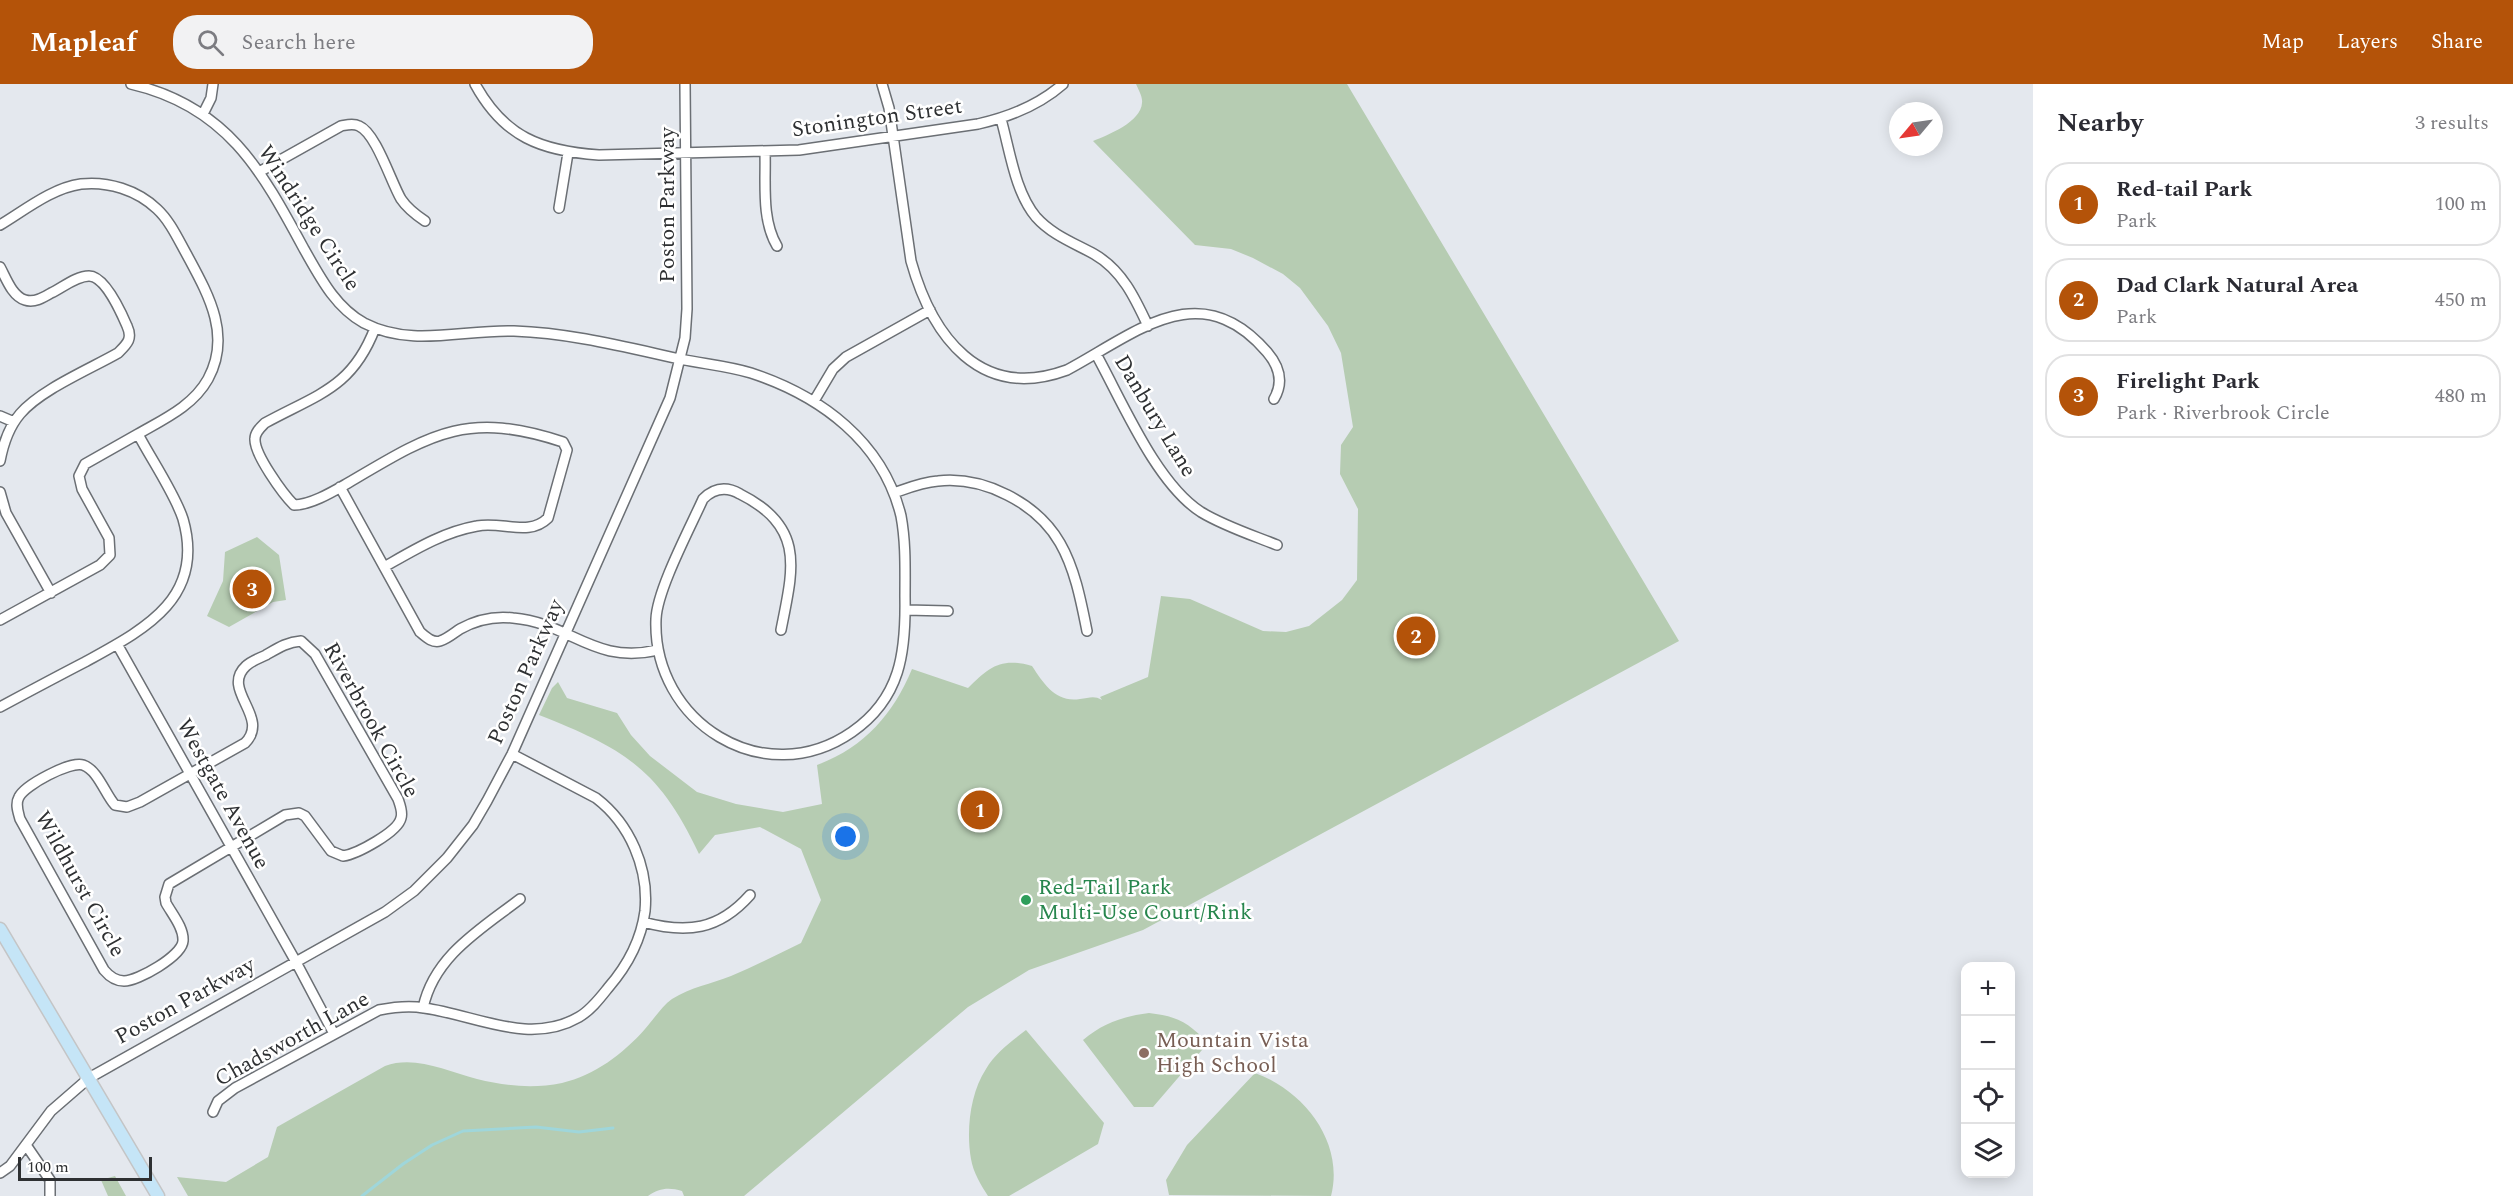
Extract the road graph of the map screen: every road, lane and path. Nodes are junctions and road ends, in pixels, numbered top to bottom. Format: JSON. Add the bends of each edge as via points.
{"nodes":[{"id":1,"x":131,"y":84,"type":"edge"},
{"id":2,"x":213,"y":84,"type":"edge"},
{"id":3,"x":475,"y":84,"type":"edge"},
{"id":4,"x":685,"y":84,"type":"edge"},
{"id":5,"x":882,"y":84,"type":"edge"},
{"id":6,"x":1063,"y":84,"type":"edge"},
{"id":7,"x":203,"y":114,"type":"junction"},
{"id":8,"x":1001,"y":119,"type":"junction"},
{"id":9,"x":893,"y":137,"type":"junction"},
{"id":10,"x":765,"y":152,"type":"junction"},
{"id":11,"x":568,"y":153,"type":"junction"},
{"id":12,"x":686,"y":153,"type":"junction"},
{"id":13,"x":259,"y":172,"type":"junction"},
{"id":14,"x":559,"y":208,"type":"dead end"},
{"id":15,"x":425,"y":221,"type":"dead end"},
{"id":16,"x":0,"y":225,"type":"edge"},
{"id":17,"x":777,"y":246,"type":"dead end"},
{"id":18,"x":0,"y":267,"type":"edge"},
{"id":19,"x":930,"y":310,"type":"junction"},
{"id":20,"x":1148,"y":326,"type":"junction"},
{"id":21,"x":375,"y":328,"type":"junction"},
{"id":22,"x":1096,"y":354,"type":"junction"},
{"id":23,"x":680,"y":359,"type":"junction"},
{"id":24,"x":1274,"y":399,"type":"dead end"},
{"id":25,"x":814,"y":401,"type":"junction"},
{"id":26,"x":0,"y":416,"type":"edge"},
{"id":27,"x":14,"y":422,"type":"junction"},
{"id":28,"x":138,"y":434,"type":"junction"},
{"id":29,"x":0,"y":461,"type":"edge"},
{"id":30,"x":340,"y":487,"type":"junction"},
{"id":31,"x":0,"y":492,"type":"edge"},
{"id":32,"x":894,"y":493,"type":"junction"},
{"id":33,"x":1277,"y":545,"type":"dead end"},
{"id":34,"x":384,"y":567,"type":"junction"},
{"id":35,"x":51,"y":593,"type":"junction"},
{"id":36,"x":906,"y":610,"type":"junction"},
{"id":37,"x":948,"y":611,"type":"dead end"},
{"id":38,"x":0,"y":620,"type":"edge"},
{"id":39,"x":781,"y":630,"type":"dead end"},
{"id":40,"x":1088,"y":631,"type":"dead end"},
{"id":41,"x":564,"y":632,"type":"junction"},
{"id":42,"x":117,"y":644,"type":"junction"},
{"id":43,"x":658,"y":650,"type":"junction"},
{"id":44,"x":0,"y":707,"type":"edge"},
{"id":45,"x":512,"y":754,"type":"junction"},
{"id":46,"x":189,"y":774,"type":"junction"},
{"id":47,"x":230,"y":848,"type":"junction"},
{"id":48,"x":750,"y":895,"type":"dead end"},
{"id":49,"x":519,"y":898,"type":"dead end"},
{"id":50,"x":643,"y":922,"type":"junction"},
{"id":51,"x":0,"y":930,"type":"edge"},
{"id":52,"x":296,"y":962,"type":"junction"},
{"id":53,"x":423,"y":1008,"type":"junction"},
{"id":54,"x":333,"y":1032,"type":"junction"},
{"id":55,"x":89,"y":1078,"type":"junction"},
{"id":56,"x":213,"y":1112,"type":"dead end"},
{"id":57,"x":26,"y":1145,"type":"junction"},
{"id":58,"x":0,"y":1173,"type":"edge"},
{"id":59,"x":50,"y":1196,"type":"edge"},
{"id":60,"x":158,"y":1196,"type":"edge"}],
"edges":[{"from":1,"to":7,"type":"street","name":"Windridge Circle","via":[[153,89]]},
{"from":2,"to":7,"type":"street"},
{"from":3,"to":11,"type":"street","name":"Stonington Street","via":[[491,109],[515,132],[541,146]]},
{"from":4,"to":12,"type":"street","name":"Poston Parkway"},
{"from":5,"to":9,"type":"street"},
{"from":6,"to":8,"type":"street","name":"Stonington Street","via":[[1044,99]]},
{"from":7,"to":13,"type":"street","name":"Windridge Circle","via":[[239,146]]},
{"from":8,"to":9,"type":"street","name":"Stonington Street"},
{"from":8,"to":20,"type":"street","via":[[1019,184],[1032,211],[1050,231],[1096,255],[1117,272]]},
{"from":9,"to":10,"type":"street","name":"Stonington Street"},
{"from":9,"to":19,"type":"street","via":[[911,261]]},
{"from":10,"to":12,"type":"street","name":"Stonington Street"},
{"from":10,"to":17,"type":"street","via":[[767,218]]},
{"from":11,"to":12,"type":"street","name":"Stonington Street"},
{"from":11,"to":14,"type":"street"},
{"from":12,"to":23,"type":"street","name":"Poston Parkway","via":[[687,309]]},
{"from":13,"to":15,"type":"street","via":[[341,126],[359,125],[371,138],[401,198]]},
{"from":13,"to":21,"type":"street","name":"Windridge Circle","via":[[335,299]]},
{"from":16,"to":28,"type":"street","via":[[60,190],[97,184],[136,194],[157,209],[172,228],[216,314],[218,351],[200,393]]},
{"from":18,"to":27,"type":"street","via":[[18,296],[31,301],[80,278],[96,278],[110,294],[130,334],[128,344],[118,353],[41,396]]},
{"from":19,"to":22,"type":"street","via":[[962,356],[1003,376],[1020,379],[1052,375]]},
{"from":19,"to":25,"type":"street","via":[[846,357],[833,369]]},
{"from":20,"to":22,"type":"street"},
{"from":20,"to":24,"type":"street","via":[[1169,316],[1190,313],[1216,316],[1241,327],[1261,345],[1278,369],[1280,383]]},
{"from":21,"to":23,"type":"street","name":"Windridge Circle","via":[[413,337],[475,331],[568,335]]},
{"from":21,"to":30,"type":"street","via":[[361,359],[339,383],[265,423],[255,438],[257,450],[294,505]]},
{"from":22,"to":33,"type":"street","name":"Danbury Lane","via":[[1155,461],[1175,489],[1200,511]]},
{"from":23,"to":25,"type":"street","name":"Windridge Circle","via":[[752,374]]},
{"from":23,"to":41,"type":"street","name":"Poston Parkway","via":[[657,431]]},
{"from":25,"to":32,"type":"street","name":"Windridge Circle","via":[[861,440]]},
{"from":26,"to":27,"type":"street"},
{"from":27,"to":29,"type":"street"},
{"from":28,"to":35,"type":"street","via":[[81,469],[80,482],[109,538],[110,555]]},
{"from":28,"to":42,"type":"street","via":[[179,510],[187,555],[179,588],[166,608],[144,628]]},
{"from":30,"to":34,"type":"street"},
{"from":30,"to":34,"type":"street","via":[[413,445],[457,430],[503,427],[563,442],[567,450],[548,518],[541,525],[531,528],[491,524],[452,532]]},
{"from":31,"to":35,"type":"street","via":[[6,513]]},
{"from":32,"to":36,"type":"street","name":"Windridge Circle","via":[[904,540]]},
{"from":32,"to":40,"type":"street","via":[[938,481],[970,483],[996,490],[1029,508],[1061,544]]},
{"from":34,"to":41,"type":"street","via":[[420,632],[429,640],[439,641],[478,621],[509,617]]},
{"from":35,"to":38,"type":"street"},
{"from":36,"to":37,"type":"street"},
{"from":36,"to":43,"type":"street","name":"Windridge Circle","via":[[904,652],[881,704],[847,736],[798,753],[746,749],[710,732],[674,692]]},
{"from":39,"to":43,"type":"street","name":"Windridge Circle","via":[[792,578],[785,536],[768,511],[732,490],[721,489],[703,499],[664,589],[656,616]]},
{"from":41,"to":43,"type":"street","via":[[608,652],[638,655]]},
{"from":41,"to":45,"type":"street","name":"Poston Parkway"},
{"from":42,"to":44,"type":"street"},
{"from":42,"to":46,"type":"street","name":"Westgate Avenue"},
{"from":45,"to":50,"type":"street","name":"Chadsworth Lane","via":[[596,798],[620,822],[642,867],[646,892]]},
{"from":45,"to":52,"type":"street","name":"Poston Parkway","via":[[473,825],[426,880],[385,912]]},
{"from":46,"to":47,"type":"street","name":"Westgate Avenue"},
{"from":46,"to":47,"type":"street","name":"Riverbrook Circle","via":[[250,738],[253,720],[238,686],[244,668],[291,642],[301,642],[315,654],[402,812],[399,823],[387,834],[348,855],[331,851],[310,819],[299,813],[285,815]]},
{"from":46,"to":47,"type":"street","name":"Wildhurst Circle","via":[[140,802],[121,807],[108,797],[90,769],[71,765],[25,789],[17,801],[20,819],[109,976],[124,981],[137,978],[177,955],[182,947],[182,934],[166,903],[166,890],[175,879]]},
{"from":47,"to":52,"type":"street","name":"Westgate Avenue"},
{"from":48,"to":50,"type":"street","via":[[720,920],[702,927],[673,929]]},
{"from":49,"to":53,"type":"street","via":[[446,959],[429,986]]},
{"from":50,"to":53,"type":"street","name":"Chadsworth Lane","via":[[622,972],[588,1010],[565,1024],[520,1030]]},
{"from":51,"to":55,"type":"main road"},
{"from":52,"to":54,"type":"street","name":"Westgate Avenue"},
{"from":52,"to":55,"type":"street","name":"Poston Parkway"},
{"from":53,"to":54,"type":"street","name":"Chadsworth Lane","via":[[397,1006],[379,1010]]},
{"from":54,"to":56,"type":"street","name":"Chadsworth Lane","via":[[235,1088],[218,1101]]},
{"from":55,"to":57,"type":"street","name":"Poston Parkway","via":[[51,1111]]},
{"from":55,"to":60,"type":"main road"},
{"from":57,"to":58,"type":"street","name":"Poston Parkway"},
{"from":57,"to":59,"type":"street","via":[[50,1180]]}]}
